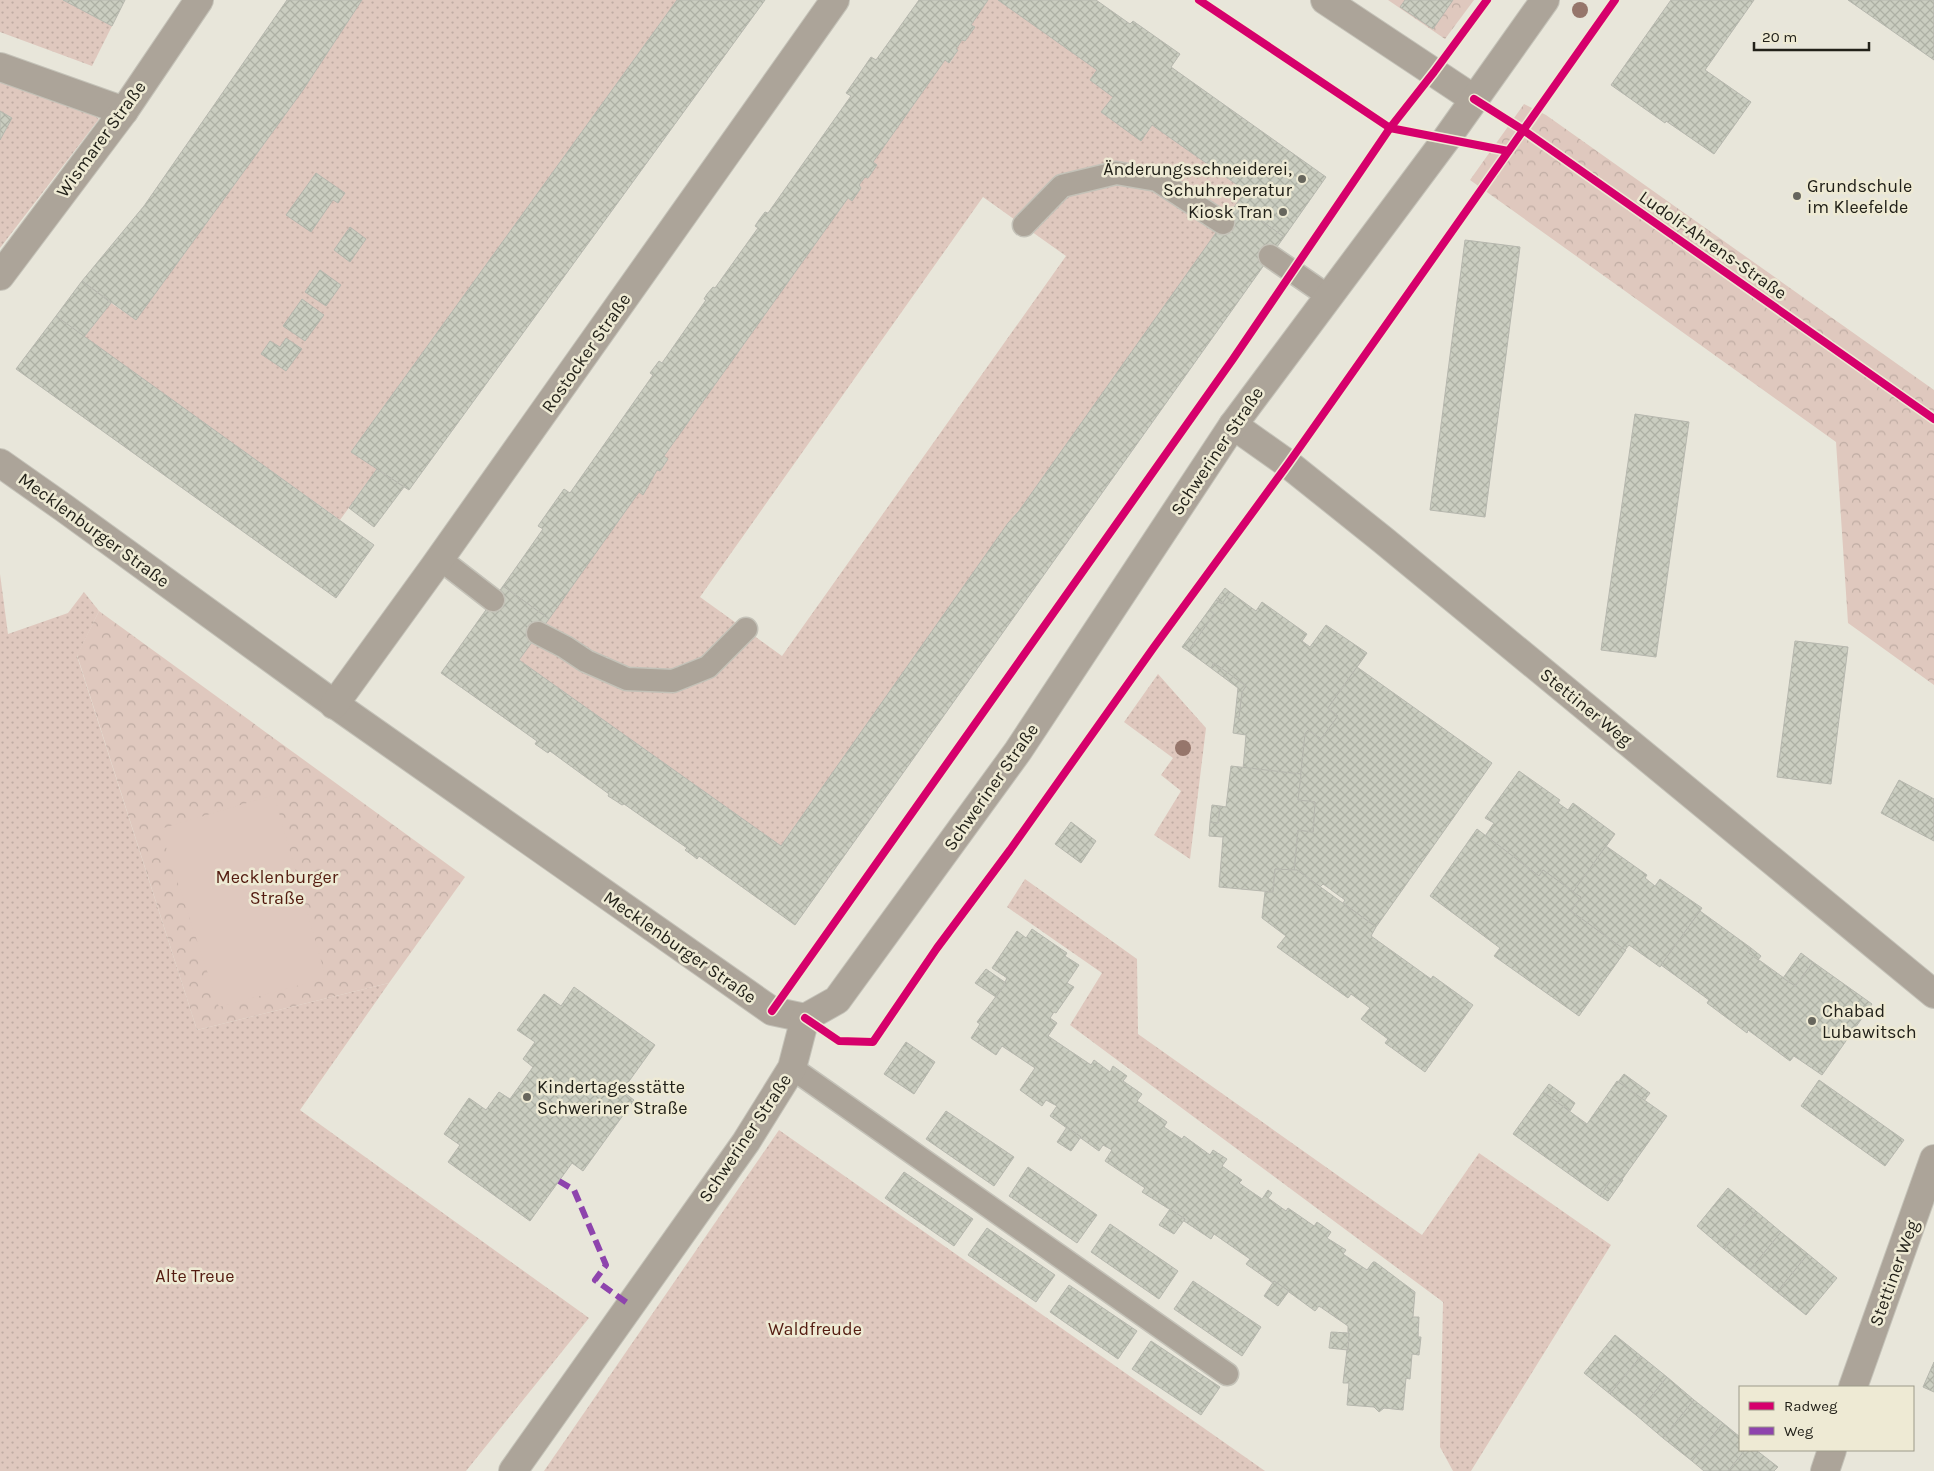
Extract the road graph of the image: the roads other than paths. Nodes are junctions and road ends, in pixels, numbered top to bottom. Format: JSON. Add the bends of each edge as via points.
{"nodes":[{"id":1,"x":199,"y":0,"type":"edge"},
{"id":2,"x":835,"y":0,"type":"edge"},
{"id":3,"x":1325,"y":0,"type":"edge"},
{"id":4,"x":1545,"y":0,"type":"edge"},
{"id":5,"x":0,"y":67,"type":"edge"},
{"id":6,"x":1474,"y":99,"type":"junction"},
{"id":7,"x":124,"y":111,"type":"junction"},
{"id":8,"x":1223,"y":223,"type":"dead end"},
{"id":9,"x":1024,"y":225,"type":"dead end"},
{"id":10,"x":1270,"y":256,"type":"dead end"},
{"id":11,"x":0,"y":276,"type":"edge"},
{"id":12,"x":1328,"y":296,"type":"junction"},
{"id":13,"x":1233,"y":425,"type":"junction"},
{"id":14,"x":0,"y":463,"type":"edge"},
{"id":15,"x":440,"y":559,"type":"junction"},
{"id":16,"x":492,"y":600,"type":"dead end"},
{"id":17,"x":746,"y":629,"type":"dead end"},
{"id":18,"x":538,"y":633,"type":"dead end"},
{"id":19,"x":334,"y":704,"type":"junction"},
{"id":20,"x":1934,"y":994,"type":"edge"},
{"id":21,"x":804,"y":1018,"type":"junction"},
{"id":22,"x":792,"y":1068,"type":"junction"},
{"id":23,"x":1934,"y":1159,"type":"edge"},
{"id":24,"x":1227,"y":1374,"type":"dead end"},
{"id":25,"x":1854,"y":1386,"type":"edge"},
{"id":26,"x":1832,"y":1451,"type":"edge"},
{"id":27,"x":513,"y":1471,"type":"edge"},
{"id":28,"x":1825,"y":1471,"type":"edge"}],
"edges":[{"from":1,"to":7,"type":"street","name":"Wismarer Straße"},
{"from":2,"to":15,"type":"street","name":"Rostocker Straße"},
{"from":3,"to":6,"type":"street"},
{"from":4,"to":6,"type":"street","name":"Schweriner Straße"},
{"from":5,"to":7,"type":"street"},
{"from":6,"to":12,"type":"street","name":"Schweriner Straße"},
{"from":7,"to":11,"type":"street","name":"Wismarer Straße"},
{"from":8,"to":9,"type":"lane","via":[[1157,180],[1116,174],[1062,186]]},
{"from":10,"to":12,"type":"lane"},
{"from":12,"to":13,"type":"street","name":"Schweriner Straße"},
{"from":13,"to":20,"type":"street","name":"Stettiner Weg","via":[[1288,464],[1383,540]]},
{"from":13,"to":21,"type":"street","name":"Schweriner Straße","via":[[1018,751],[967,822],[837,1000]]},
{"from":14,"to":19,"type":"street","name":"Mecklenburger Straße"},
{"from":15,"to":16,"type":"lane"},
{"from":15,"to":19,"type":"street","name":"Rostocker Straße"},
{"from":17,"to":18,"type":"lane","via":[[708,667],[673,681],[627,679],[586,661]]},
{"from":19,"to":21,"type":"street","name":"Mecklenburger Straße","via":[[772,1011]]},
{"from":21,"to":22,"type":"street","name":"Schweriner Straße"},
{"from":22,"to":24,"type":"lane"},
{"from":22,"to":27,"type":"street","name":"Schweriner Straße","via":[[746,1142]]},
{"from":23,"to":25,"type":"street","name":"Stettiner Weg"},
{"from":26,"to":28,"type":"street"}]}
